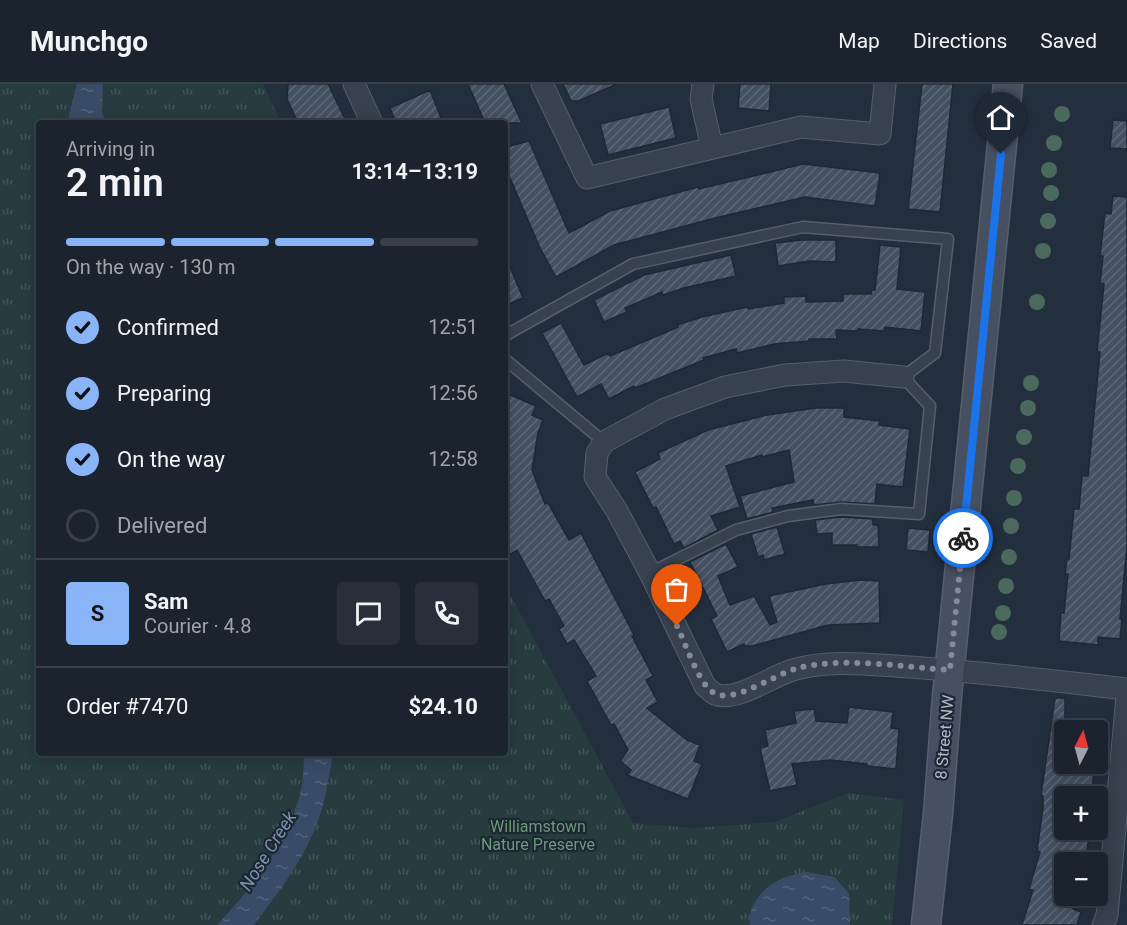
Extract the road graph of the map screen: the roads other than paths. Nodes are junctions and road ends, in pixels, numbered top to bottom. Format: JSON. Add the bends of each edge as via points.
{"nodes":[{"id":1,"x":354,"y":84,"type":"edge"},
{"id":2,"x":542,"y":84,"type":"edge"},
{"id":3,"x":703,"y":84,"type":"edge"},
{"id":4,"x":885,"y":84,"type":"edge"},
{"id":5,"x":1008,"y":84,"type":"edge"},
{"id":6,"x":371,"y":120,"type":"edge"},
{"id":7,"x":712,"y":148,"type":"junction"},
{"id":8,"x":508,"y":334,"type":"edge"},
{"id":9,"x":508,"y":362,"type":"edge"},
{"id":10,"x":903,"y":377,"type":"junction"},
{"id":11,"x":604,"y":442,"type":"junction"},
{"id":12,"x":650,"y":573,"type":"junction"},
{"id":13,"x":950,"y":670,"type":"junction"},
{"id":14,"x":1127,"y":689,"type":"edge"},
{"id":15,"x":1127,"y":696,"type":"edge"},
{"id":16,"x":1107,"y":922,"type":"edge"},
{"id":17,"x":926,"y":925,"type":"edge"}],
"edges":[{"from":1,"to":6,"type":"street"},
{"from":2,"to":7,"type":"street","via":[[587,178]]},
{"from":3,"to":7,"type":"street","via":[[701,99]]},
{"from":4,"to":7,"type":"street","via":[[880,134],[801,127]]},
{"from":5,"to":13,"type":"street","name":"8 Street NW"},
{"from":8,"to":10,"type":"lane","via":[[633,264],[803,227],[948,239],[935,353]]},
{"from":9,"to":11,"type":"lane"},
{"from":10,"to":11,"type":"street","via":[[844,371],[785,375],[726,387],[665,410]]},
{"from":10,"to":12,"type":"lane","via":[[930,406],[919,514],[841,509],[788,516],[736,530]]},
{"from":11,"to":12,"type":"street","via":[[597,453],[595,477]]},
{"from":12,"to":13,"type":"street","via":[[705,686],[715,694],[743,693],[796,669],[825,664]]},
{"from":13,"to":14,"type":"street"},
{"from":13,"to":17,"type":"street","name":"8 Street NW"},
{"from":15,"to":16,"type":"street"}]}
